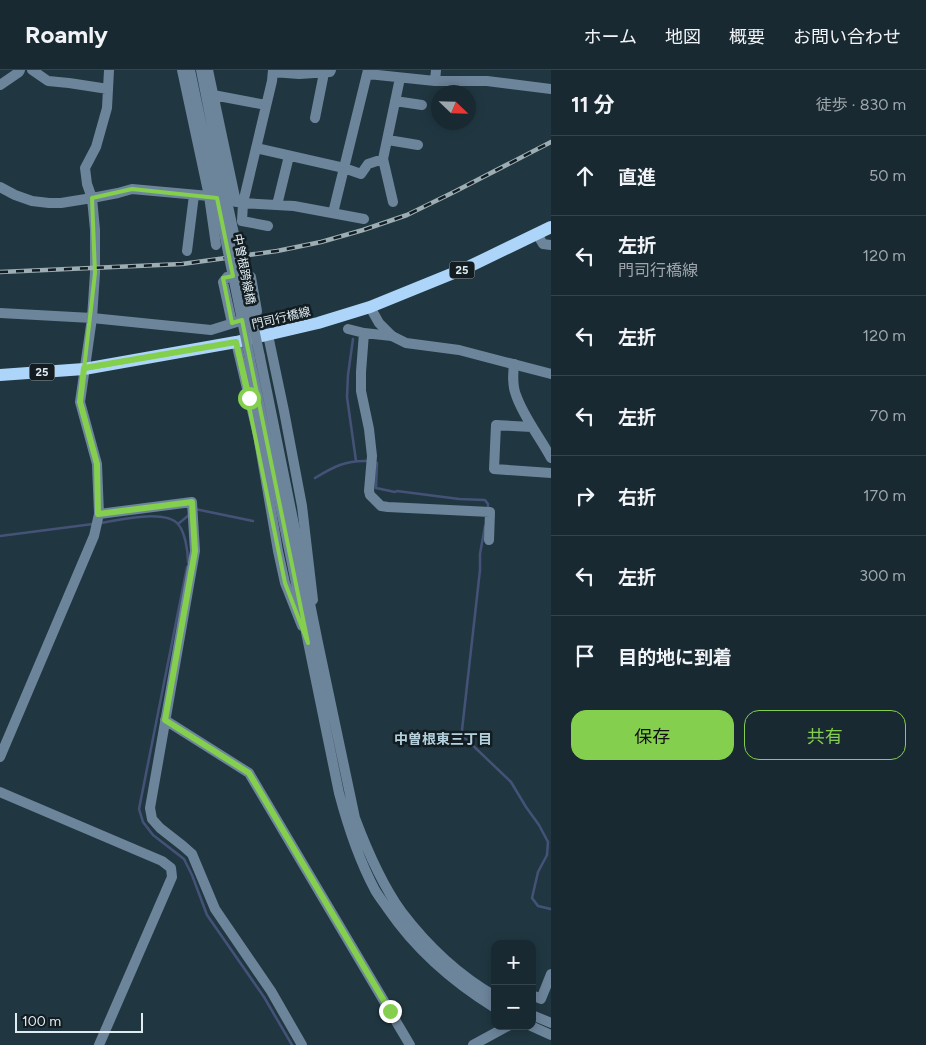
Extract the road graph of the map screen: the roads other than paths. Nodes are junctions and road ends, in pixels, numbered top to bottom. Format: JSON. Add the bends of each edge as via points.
{"nodes":[{"id":1,"x":20,"y":70,"type":"edge"},
{"id":2,"x":32,"y":70,"type":"edge"},
{"id":3,"x":109,"y":70,"type":"edge"},
{"id":4,"x":182,"y":70,"type":"edge"},
{"id":5,"x":190,"y":70,"type":"edge"},
{"id":6,"x":201,"y":70,"type":"edge"},
{"id":7,"x":208,"y":70,"type":"edge"},
{"id":8,"x":436,"y":70,"type":"edge"},
{"id":9,"x":486,"y":70,"type":"edge"},
{"id":10,"x":273,"y":71,"type":"edge"},
{"id":11,"x":327,"y":71,"type":"edge"},
{"id":12,"x":368,"y":72,"type":"edge"},
{"id":13,"x":400,"y":78,"type":"junction"},
{"id":14,"x":434,"y":81,"type":"junction"},
{"id":15,"x":484,"y":81,"type":"junction"},
{"id":16,"x":0,"y":85,"type":"edge"},
{"id":17,"x":108,"y":89,"type":"junction"},
{"id":18,"x":551,"y":89,"type":"edge"},
{"id":19,"x":212,"y":95,"type":"junction"},
{"id":20,"x":395,"y":101,"type":"junction"},
{"id":21,"x":266,"y":105,"type":"junction"},
{"id":22,"x":422,"y":106,"type":"dead end"},
{"id":23,"x":315,"y":118,"type":"dead end"},
{"id":24,"x":388,"y":140,"type":"junction"},
{"id":25,"x":418,"y":145,"type":"dead end"},
{"id":26,"x":256,"y":148,"type":"junction"},
{"id":27,"x":289,"y":156,"type":"junction"},
{"id":28,"x":383,"y":159,"type":"junction"},
{"id":29,"x":344,"y":168,"type":"junction"},
{"id":30,"x":219,"y":183,"type":"junction"},
{"id":31,"x":0,"y":187,"type":"edge"},
{"id":32,"x":194,"y":196,"type":"junction"},
{"id":33,"x":209,"y":196,"type":"junction"},
{"id":34,"x":92,"y":198,"type":"junction"},
{"id":35,"x":240,"y":202,"type":"junction"},
{"id":36,"x":393,"y":202,"type":"dead end"},
{"id":37,"x":277,"y":205,"type":"junction"},
{"id":38,"x":333,"y":213,"type":"junction"},
{"id":39,"x":364,"y":219,"type":"dead end"},
{"id":40,"x":268,"y":226,"type":"dead end"},
{"id":41,"x":551,"y":227,"type":"edge"},
{"id":42,"x":537,"y":234,"type":"junction"},
{"id":43,"x":216,"y":245,"type":"dead end"},
{"id":44,"x":551,"y":245,"type":"edge"},
{"id":45,"x":187,"y":251,"type":"dead end"},
{"id":46,"x":370,"y":307,"type":"junction"},
{"id":47,"x":0,"y":313,"type":"edge"},
{"id":48,"x":92,"y":318,"type":"junction"},
{"id":49,"x":232,"y":323,"type":"junction"},
{"id":50,"x":348,"y":328,"type":"dead end"},
{"id":51,"x":364,"y":333,"type":"junction"},
{"id":52,"x":268,"y":335,"type":"junction"},
{"id":53,"x":392,"y":336,"type":"junction"},
{"id":54,"x":236,"y":342,"type":"junction"},
{"id":55,"x":514,"y":364,"type":"junction"},
{"id":56,"x":84,"y":368,"type":"junction"},
{"id":57,"x":551,"y":374,"type":"edge"},
{"id":58,"x":0,"y":375,"type":"edge"},
{"id":59,"x":532,"y":427,"type":"junction"},
{"id":60,"x":550,"y":453,"type":"edge"},
{"id":61,"x":551,"y":473,"type":"edge"},
{"id":62,"x":98,"y":516,"type":"junction"},
{"id":63,"x":489,"y":540,"type":"dead end"},
{"id":64,"x":313,"y":643,"type":"junction"},
{"id":65,"x":165,"y":720,"type":"junction"},
{"id":66,"x":0,"y":757,"type":"edge"},
{"id":67,"x":0,"y":792,"type":"edge"},
{"id":68,"x":551,"y":974,"type":"edge"},
{"id":69,"x":491,"y":993,"type":"edge"},
{"id":70,"x":536,"y":997,"type":"edge"},
{"id":71,"x":491,"y":1005,"type":"edge"},
{"id":72,"x":536,"y":1017,"type":"edge"},
{"id":73,"x":551,"y":1023,"type":"edge"},
{"id":74,"x":536,"y":1029,"type":"edge"},
{"id":75,"x":501,"y":1030,"type":"edge"},
{"id":76,"x":551,"y":1035,"type":"edge"},
{"id":77,"x":99,"y":1045,"type":"edge"},
{"id":78,"x":302,"y":1045,"type":"edge"},
{"id":79,"x":410,"y":1045,"type":"edge"},
{"id":80,"x":473,"y":1045,"type":"edge"}],
"edges":[{"from":1,"to":16,"type":"street"},
{"from":2,"to":17,"type":"street","via":[[48,81]]},
{"from":3,"to":17,"type":"street"},
{"from":4,"to":33,"type":"street"},
{"from":5,"to":30,"type":"street"},
{"from":6,"to":30,"type":"street"},
{"from":7,"to":19,"type":"street"},
{"from":8,"to":14,"type":"street"},
{"from":9,"to":15,"type":"street"},
{"from":10,"to":11,"type":"street","via":[[299,74]]},
{"from":10,"to":21,"type":"street"},
{"from":11,"to":23,"type":"street"},
{"from":12,"to":13,"type":"street"},
{"from":12,"to":29,"type":"street"},
{"from":13,"to":14,"type":"street"},
{"from":13,"to":20,"type":"street"},
{"from":14,"to":15,"type":"street"},
{"from":15,"to":18,"type":"street"},
{"from":17,"to":34,"type":"street","via":[[99,141],[85,168]]},
{"from":19,"to":21,"type":"street"},
{"from":19,"to":35,"type":"street"},
{"from":20,"to":22,"type":"street"},
{"from":20,"to":24,"type":"street"},
{"from":21,"to":26,"type":"street"},
{"from":24,"to":25,"type":"street"},
{"from":24,"to":28,"type":"street"},
{"from":26,"to":27,"type":"street"},
{"from":26,"to":35,"type":"street"},
{"from":27,"to":29,"type":"street"},
{"from":27,"to":37,"type":"street"},
{"from":28,"to":29,"type":"street","via":[[368,164],[361,174]]},
{"from":28,"to":36,"type":"street"},
{"from":29,"to":38,"type":"street"},
{"from":30,"to":64,"type":"street","name":"中曽根跨線橋","bridge":true},
{"from":31,"to":34,"type":"street","via":[[32,201],[62,203]]},
{"from":32,"to":33,"type":"street"},
{"from":32,"to":34,"type":"street","via":[[132,188]]},
{"from":32,"to":45,"type":"street"},
{"from":33,"to":35,"type":"street"},
{"from":33,"to":43,"type":"street"},
{"from":34,"to":48,"type":"street","via":[[96,230]]},
{"from":35,"to":37,"type":"street"},
{"from":35,"to":40,"type":"street","via":[[242,221]]},
{"from":37,"to":38,"type":"street"},
{"from":38,"to":39,"type":"street"},
{"from":41,"to":42,"type":"main road","name":"門司行橋線","number":"25"},
{"from":42,"to":44,"type":"street","via":[[543,244]]},
{"from":42,"to":46,"type":"main road","name":"門司行橋線","number":"25","via":[[466,268]]},
{"from":46,"to":52,"type":"main road","name":"門司行橋線","number":"25"},
{"from":46,"to":53,"type":"street"},
{"from":47,"to":48,"type":"street"},
{"from":48,"to":49,"type":"street","via":[[211,330]]},
{"from":48,"to":56,"type":"street"},
{"from":49,"to":49,"type":"street","via":[[256,316],[251,277],[247,274],[227,277],[223,282]]},
{"from":50,"to":51,"type":"street"},
{"from":51,"to":53,"type":"street"},
{"from":51,"to":63,"type":"street","via":[[360,372],[372,456],[370,495],[380,506],[486,512]]},
{"from":52,"to":54,"type":"main road","name":"門司行橋線","number":"25"},
{"from":52,"to":64,"type":"street","via":[[302,506]]},
{"from":53,"to":55,"type":"street","via":[[406,343],[459,350]]},
{"from":54,"to":56,"type":"main road","name":"門司行橋線","number":"25"},
{"from":54,"to":64,"type":"street","via":[[258,435],[286,583]]},
{"from":55,"to":57,"type":"street"},
{"from":55,"to":59,"type":"street","via":[[515,394]]},
{"from":56,"to":58,"type":"main road","name":"門司行橋線","number":"25"},
{"from":56,"to":62,"type":"street","via":[[80,402],[97,464]]},
{"from":59,"to":60,"type":"street"},
{"from":59,"to":61,"type":"street","via":[[496,425],[494,468]]},
{"from":62,"to":65,"type":"street","via":[[192,502],[195,551]]},
{"from":62,"to":66,"type":"street","via":[[94,536]]},
{"from":64,"to":69,"type":"street","via":[[355,818],[378,873],[400,910],[425,940],[455,968]]},
{"from":64,"to":71,"type":"street","via":[[339,793],[347,824],[376,891],[424,954]]},
{"from":65,"to":78,"type":"street","via":[[150,808],[152,819],[192,854],[215,909],[271,991]]},
{"from":65,"to":79,"type":"street","via":[[249,773]]},
{"from":67,"to":77,"type":"street","via":[[162,861],[171,868],[172,877]]},
{"from":68,"to":70,"type":"street","via":[[542,999]]},
{"from":72,"to":73,"type":"street"},
{"from":74,"to":76,"type":"street"},
{"from":75,"to":80,"type":"street"}]}
